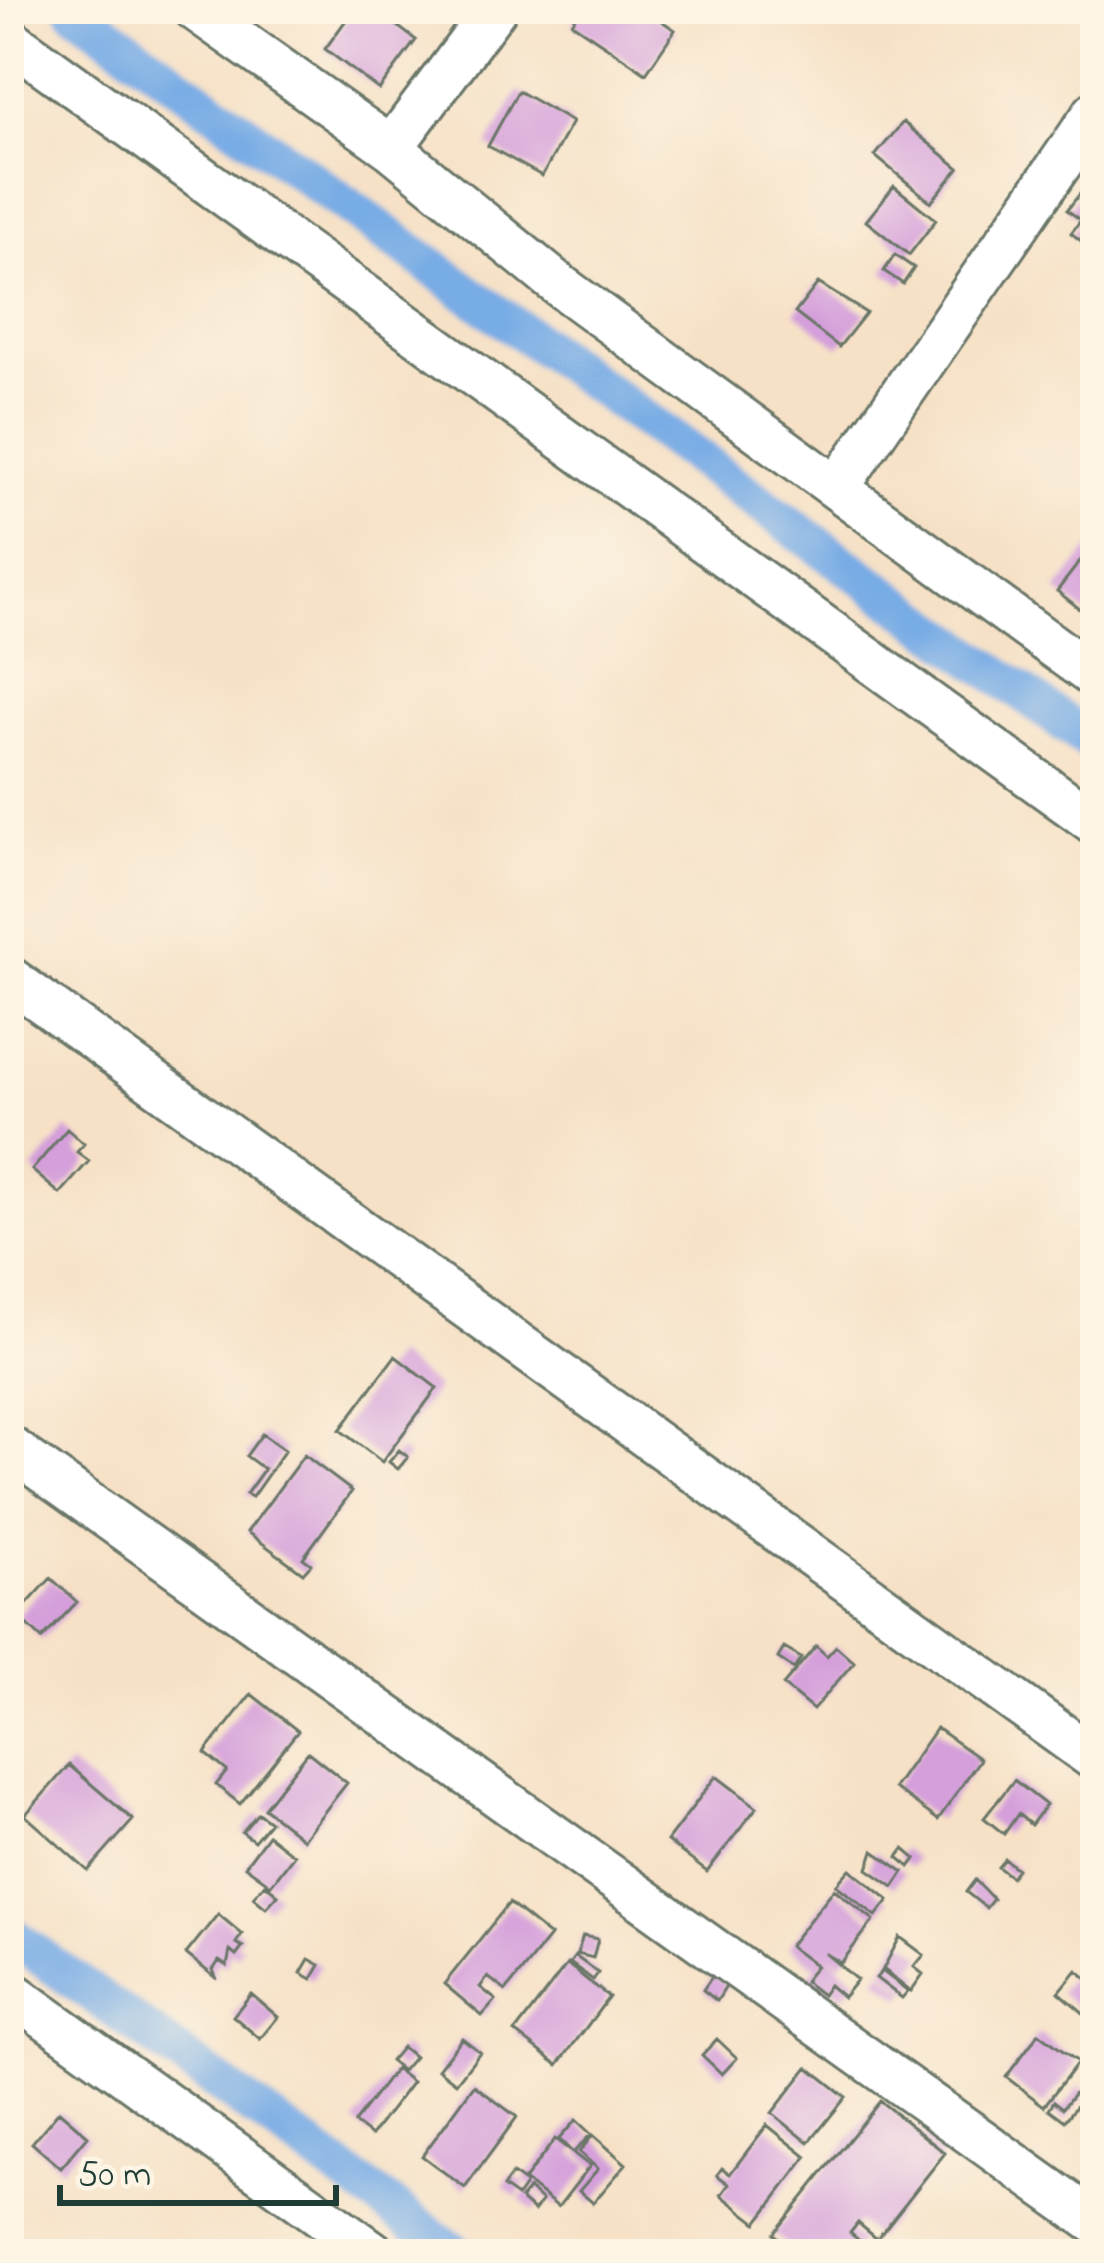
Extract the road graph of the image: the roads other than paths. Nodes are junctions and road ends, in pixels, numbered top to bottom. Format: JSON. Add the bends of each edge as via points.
{"nodes":[{"id":1,"x":195,"y":9,"type":"edge"},
{"id":2,"x":495,"y":9,"type":"edge"},
{"id":3,"x":9,"y":39,"type":"edge"},
{"id":4,"x":1095,"y":113,"type":"edge"},
{"id":5,"x":391,"y":148,"type":"junction"},
{"id":6,"x":837,"y":488,"type":"junction"},
{"id":7,"x":1095,"y":677,"type":"edge"},
{"id":8,"x":1095,"y":824,"type":"edge"},
{"id":9,"x":9,"y":978,"type":"edge"},
{"id":10,"x":9,"y":1447,"type":"edge"},
{"id":11,"x":1095,"y":1760,"type":"edge"},
{"id":12,"x":9,"y":1991,"type":"edge"},
{"id":13,"x":1095,"y":2222,"type":"edge"},
{"id":14,"x":375,"y":2254,"type":"edge"}],
"edges":[{"from":1,"to":5,"type":"street"},
{"from":2,"to":5,"type":"street"},
{"from":3,"to":8,"type":"street"},
{"from":4,"to":6,"type":"street"},
{"from":5,"to":6,"type":"street","via":[[559,285]]},
{"from":6,"to":7,"type":"street"},
{"from":9,"to":11,"type":"street"},
{"from":10,"to":13,"type":"street"},
{"from":12,"to":14,"type":"street"}]}
